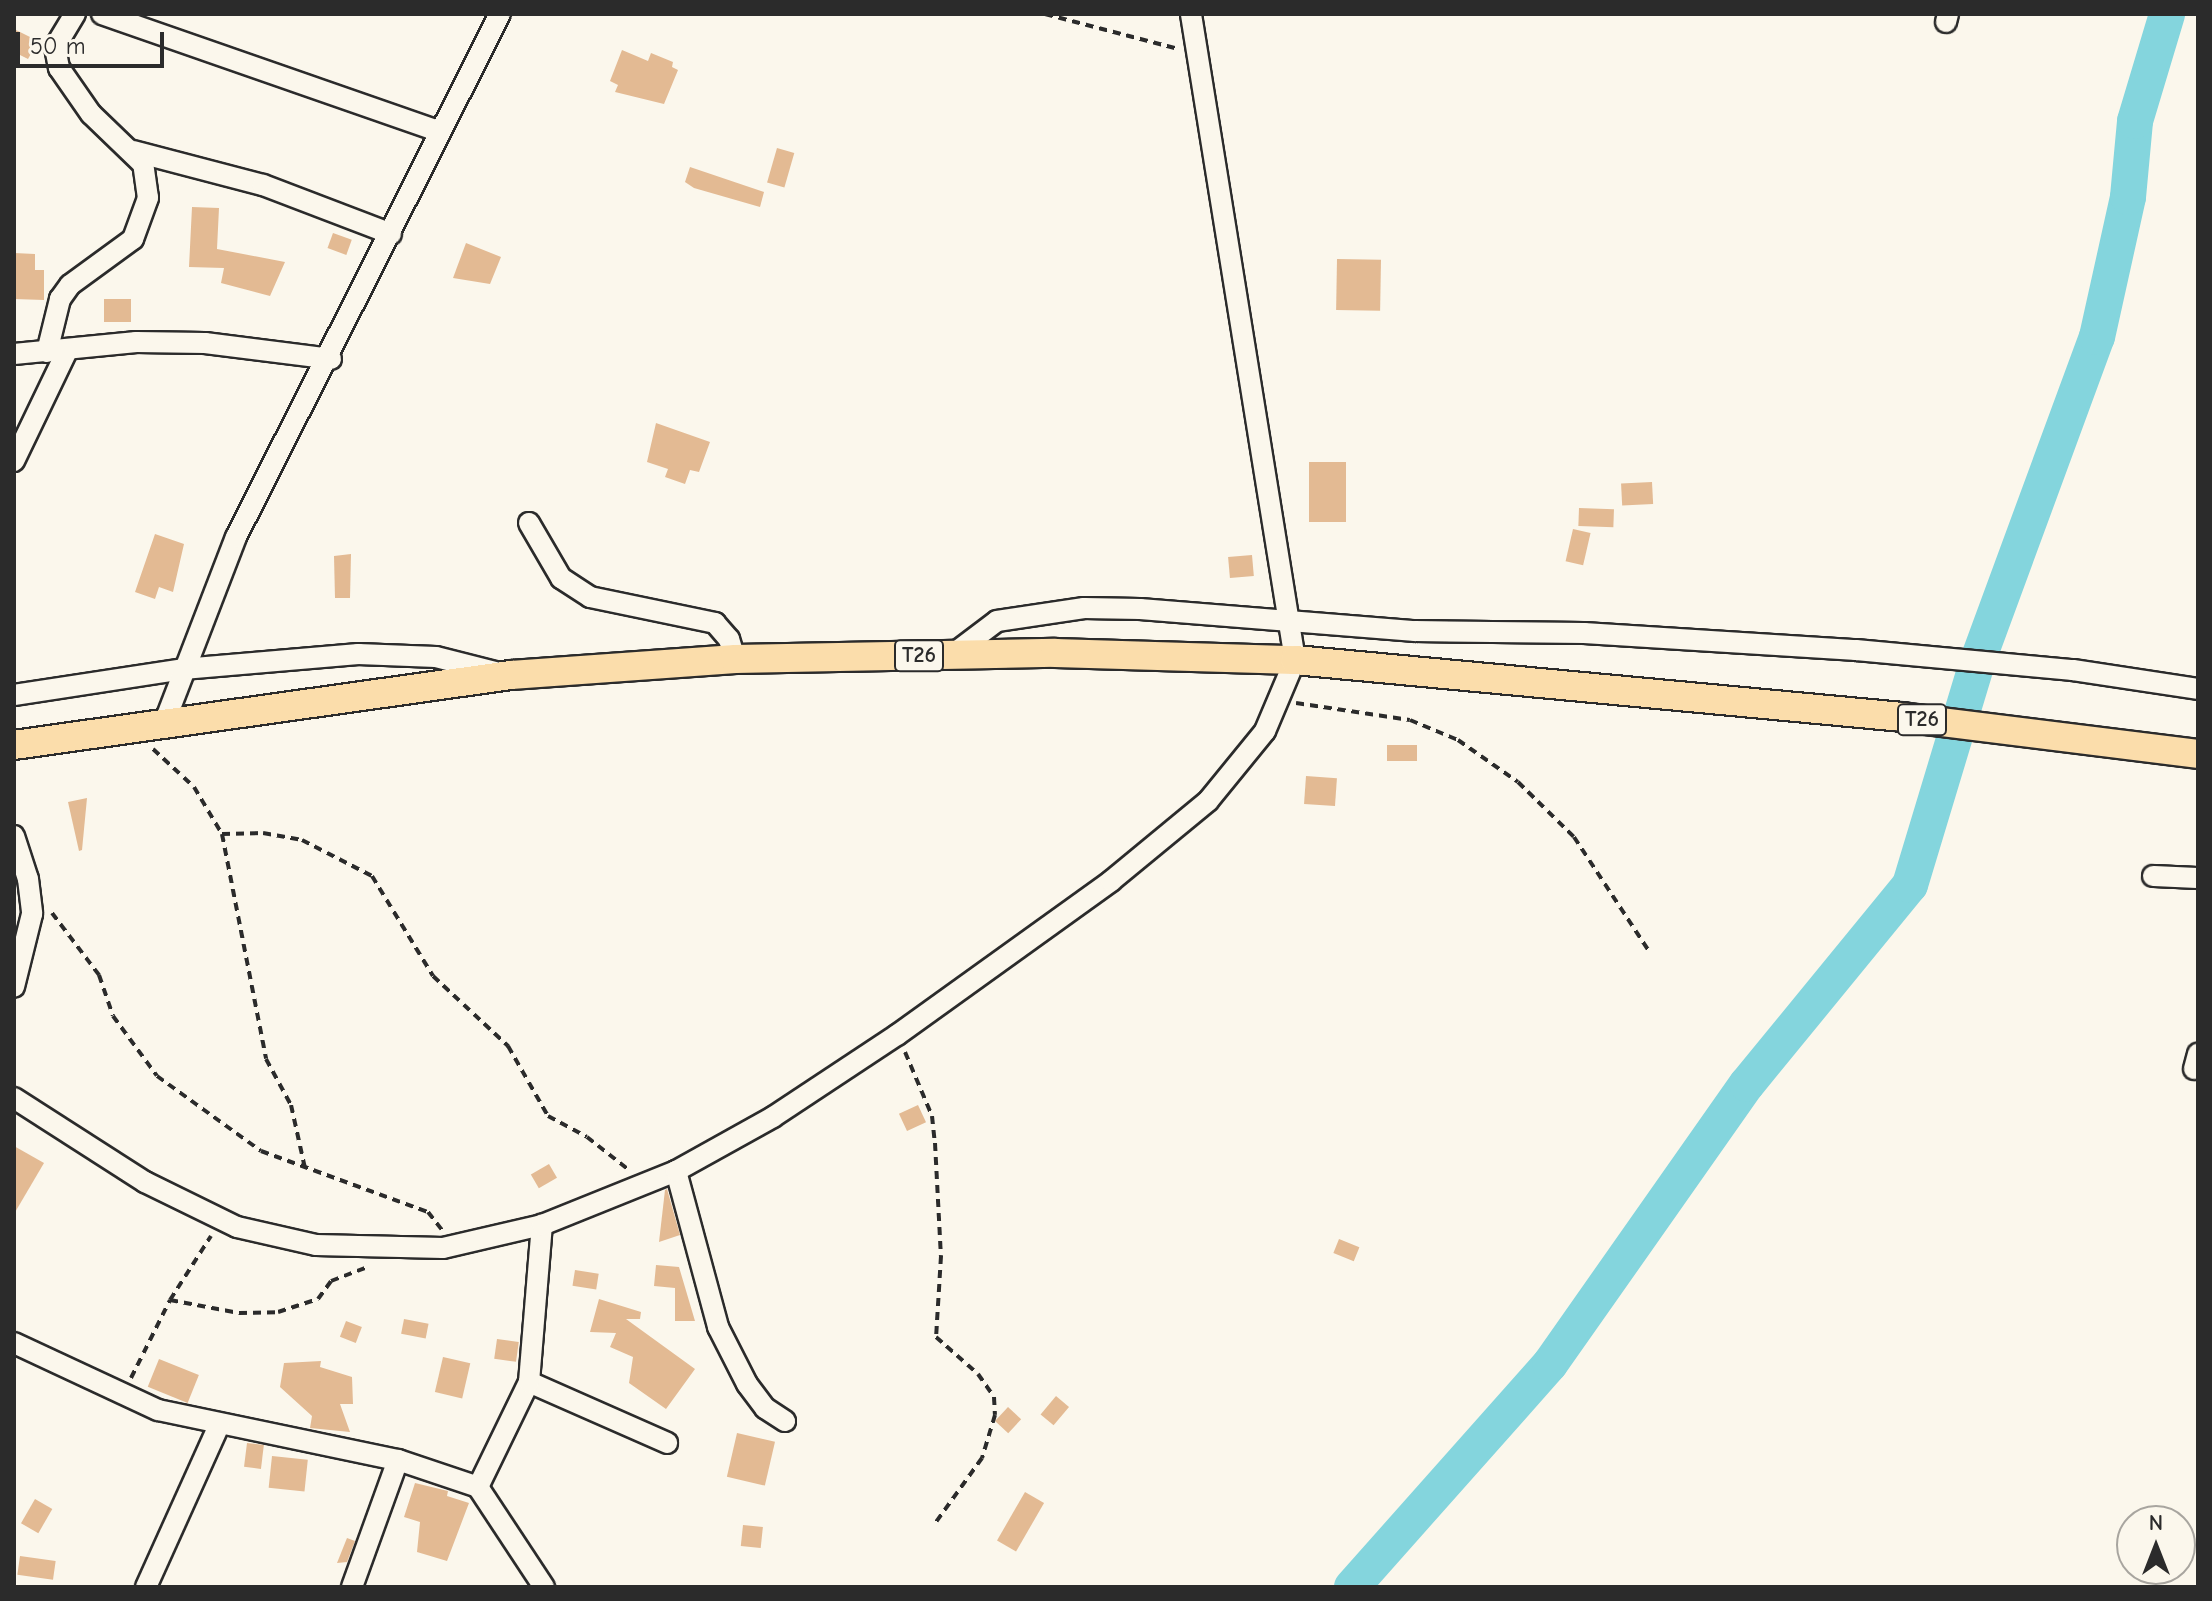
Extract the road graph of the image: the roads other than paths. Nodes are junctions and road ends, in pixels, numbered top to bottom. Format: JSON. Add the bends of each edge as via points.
{"nodes":[{"id":1,"x":75,"y":14,"type":"edge"},
{"id":2,"x":102,"y":14,"type":"edge"},
{"id":3,"x":500,"y":14,"type":"edge"},
{"id":4,"x":1191,"y":14,"type":"edge"},
{"id":5,"x":440,"y":132,"type":"junction"},
{"id":6,"x":133,"y":151,"type":"junction"},
{"id":7,"x":391,"y":234,"type":"junction"},
{"id":8,"x":68,"y":349,"type":"junction"},
{"id":9,"x":47,"y":352,"type":"junction"},
{"id":10,"x":14,"y":354,"type":"edge"},
{"id":11,"x":331,"y":359,"type":"junction"},
{"id":12,"x":14,"y":461,"type":"edge"},
{"id":13,"x":529,"y":523,"type":"dead end"},
{"id":14,"x":1290,"y":618,"type":"junction"},
{"id":15,"x":952,"y":655,"type":"junction"},
{"id":16,"x":735,"y":659,"type":"junction"},
{"id":17,"x":1295,"y":660,"type":"junction"},
{"id":18,"x":183,"y":669,"type":"junction"},
{"id":19,"x":511,"y":675,"type":"junction"},
{"id":20,"x":2198,"y":689,"type":"edge"},
{"id":21,"x":14,"y":695,"type":"edge"},
{"id":22,"x":165,"y":721,"type":"junction"},
{"id":23,"x":14,"y":745,"type":"edge"},
{"id":24,"x":2198,"y":754,"type":"edge"},
{"id":25,"x":14,"y":836,"type":"edge"},
{"id":26,"x":2153,"y":876,"type":"dead end"},
{"id":27,"x":2198,"y":878,"type":"edge"},
{"id":28,"x":14,"y":987,"type":"edge"},
{"id":29,"x":14,"y":1098,"type":"edge"},
{"id":30,"x":676,"y":1171,"type":"junction"},
{"id":31,"x":542,"y":1225,"type":"junction"},
{"id":32,"x":14,"y":1343,"type":"edge"},
{"id":33,"x":529,"y":1382,"type":"junction"},
{"id":34,"x":785,"y":1421,"type":"dead end"},
{"id":35,"x":219,"y":1425,"type":"junction"},
{"id":36,"x":667,"y":1443,"type":"dead end"},
{"id":37,"x":398,"y":1460,"type":"junction"},
{"id":38,"x":478,"y":1487,"type":"junction"},
{"id":39,"x":146,"y":1587,"type":"edge"},
{"id":40,"x":352,"y":1587,"type":"edge"},
{"id":41,"x":544,"y":1587,"type":"edge"}],
"edges":[{"from":1,"to":6,"type":"street","via":[[55,47],[59,68],[91,114]]},
{"from":2,"to":5,"type":"street"},
{"from":3,"to":5,"type":"street"},
{"from":4,"to":14,"type":"street"},
{"from":5,"to":7,"type":"street"},
{"from":6,"to":7,"type":"street","via":[[263,185]]},
{"from":6,"to":9,"type":"street","via":[[148,179],[142,224],[133,239],[70,285],[54,316]]},
{"from":7,"to":11,"type":"street"},
{"from":8,"to":9,"type":"street"},
{"from":8,"to":11,"type":"street","via":[[136,342],[205,343]]},
{"from":8,"to":12,"type":"street"},
{"from":9,"to":10,"type":"street"},
{"from":11,"to":18,"type":"street","via":[[236,537]]},
{"from":13,"to":16,"type":"street","via":[[543,555],[571,584],[602,600],[715,623],[729,639]]},
{"from":14,"to":15,"type":"street","via":[[1140,609],[1034,612],[997,621]]},
{"from":14,"to":17,"type":"street"},
{"from":14,"to":20,"type":"street","via":[[1415,631],[1584,633],[1871,651],[2073,670]]},
{"from":15,"to":16,"type":"highway","number":"T26"},
{"from":15,"to":17,"type":"highway","number":"T26"},
{"from":16,"to":19,"type":"highway","number":"T26"},
{"from":17,"to":24,"type":"highway","number":"T26","via":[[1826,710]]},
{"from":17,"to":30,"type":"street","via":[[1265,731],[1208,801],[1111,881],[897,1035],[773,1117]]},
{"from":18,"to":19,"type":"street","via":[[358,654],[436,657]]},
{"from":18,"to":21,"type":"street"},
{"from":18,"to":22,"type":"street"},
{"from":19,"to":22,"type":"highway","number":"T26"},
{"from":22,"to":23,"type":"highway","number":"T26"},
{"from":25,"to":28,"type":"street","via":[[32,914]]},
{"from":26,"to":27,"type":"street"},
{"from":29,"to":31,"type":"street","via":[[145,1182],[220,1221],[316,1245],[443,1248]]},
{"from":30,"to":31,"type":"street"},
{"from":30,"to":34,"type":"street","via":[[718,1327],[747,1384],[765,1408]]},
{"from":31,"to":33,"type":"street"},
{"from":32,"to":35,"type":"street","via":[[158,1410]]},
{"from":33,"to":36,"type":"street"},
{"from":33,"to":38,"type":"street"},
{"from":35,"to":37,"type":"street"},
{"from":35,"to":39,"type":"street"},
{"from":37,"to":38,"type":"street"},
{"from":37,"to":40,"type":"street"},
{"from":38,"to":41,"type":"street"}]}
